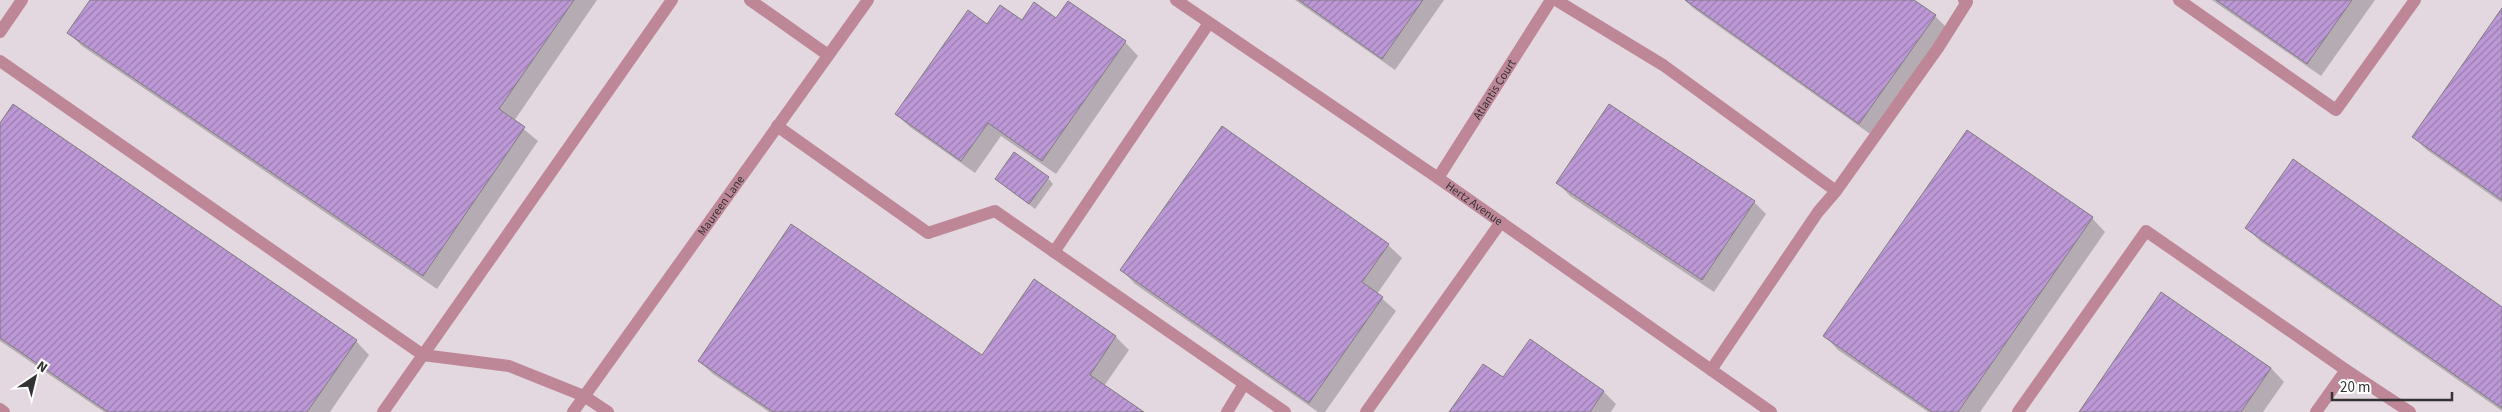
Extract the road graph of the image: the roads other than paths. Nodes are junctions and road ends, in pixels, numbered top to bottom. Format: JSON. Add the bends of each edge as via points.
{"nodes":[{"id":1,"x":22,"y":0,"type":"edge"},
{"id":2,"x":672,"y":0,"type":"edge"},
{"id":3,"x":750,"y":0,"type":"edge"},
{"id":4,"x":868,"y":0,"type":"edge"},
{"id":5,"x":1176,"y":0,"type":"edge"},
{"id":6,"x":1551,"y":0,"type":"edge"},
{"id":7,"x":1556,"y":0,"type":"edge"},
{"id":8,"x":1964,"y":0,"type":"edge"},
{"id":9,"x":2179,"y":0,"type":"edge"},
{"id":10,"x":2415,"y":0,"type":"edge"},
{"id":11,"x":1209,"y":22,"type":"junction"},
{"id":12,"x":0,"y":32,"type":"edge"},
{"id":13,"x":828,"y":55,"type":"junction"},
{"id":14,"x":0,"y":61,"type":"edge"},
{"id":15,"x":778,"y":126,"type":"junction"},
{"id":16,"x":1438,"y":178,"type":"junction"},
{"id":17,"x":1836,"y":191,"type":"junction"},
{"id":18,"x":1501,"y":222,"type":"junction"},
{"id":19,"x":1054,"y":252,"type":"junction"},
{"id":20,"x":423,"y":355,"type":"junction"},
{"id":21,"x":1711,"y":370,"type":"junction"},
{"id":22,"x":2346,"y":370,"type":"junction"},
{"id":23,"x":1244,"y":384,"type":"junction"},
{"id":24,"x":584,"y":396,"type":"junction"},
{"id":25,"x":0,"y":409,"type":"edge"},
{"id":26,"x":4,"y":412,"type":"edge"},
{"id":27,"x":383,"y":412,"type":"edge"},
{"id":28,"x":573,"y":412,"type":"edge"},
{"id":29,"x":608,"y":412,"type":"edge"},
{"id":30,"x":1227,"y":412,"type":"edge"},
{"id":31,"x":1285,"y":412,"type":"edge"},
{"id":32,"x":1366,"y":412,"type":"edge"},
{"id":33,"x":1771,"y":412,"type":"edge"},
{"id":34,"x":2018,"y":412,"type":"edge"},
{"id":35,"x":2316,"y":412,"type":"edge"},
{"id":36,"x":2410,"y":412,"type":"edge"}],
"edges":[{"from":1,"to":12,"type":"street"},
{"from":2,"to":20,"type":"street"},
{"from":3,"to":13,"type":"street"},
{"from":4,"to":13,"type":"street","name":"Maureen Lane"},
{"from":5,"to":11,"type":"street","name":"Hertz Avenue"},
{"from":6,"to":16,"type":"street","name":"Atlantis Court"},
{"from":7,"to":17,"type":"street","via":[[1663,65]]},
{"from":8,"to":17,"type":"street","via":[[1967,2],[1938,48]]},
{"from":9,"to":10,"type":"street","via":[[2336,110]]},
{"from":11,"to":16,"type":"street","name":"Hertz Avenue"},
{"from":11,"to":19,"type":"street"},
{"from":13,"to":15,"type":"street","name":"Maureen Lane"},
{"from":14,"to":20,"type":"street"},
{"from":15,"to":19,"type":"street","via":[[928,233],[995,211]]},
{"from":15,"to":24,"type":"street","name":"Maureen Lane"},
{"from":16,"to":18,"type":"street","name":"Hertz Avenue"},
{"from":17,"to":21,"type":"street","via":[[1818,212]]},
{"from":18,"to":21,"type":"street","name":"Hertz Avenue"},
{"from":18,"to":32,"type":"street"},
{"from":19,"to":23,"type":"street"},
{"from":20,"to":24,"type":"street","via":[[510,366]]},
{"from":20,"to":27,"type":"street"},
{"from":21,"to":33,"type":"street","name":"Hertz Avenue"},
{"from":22,"to":34,"type":"street","via":[[2146,230]]},
{"from":22,"to":35,"type":"street"},
{"from":22,"to":36,"type":"street"},
{"from":23,"to":30,"type":"street"},
{"from":23,"to":31,"type":"street"},
{"from":24,"to":28,"type":"street","name":"Maureen Lane"},
{"from":24,"to":29,"type":"street"},
{"from":25,"to":26,"type":"street"}]}
